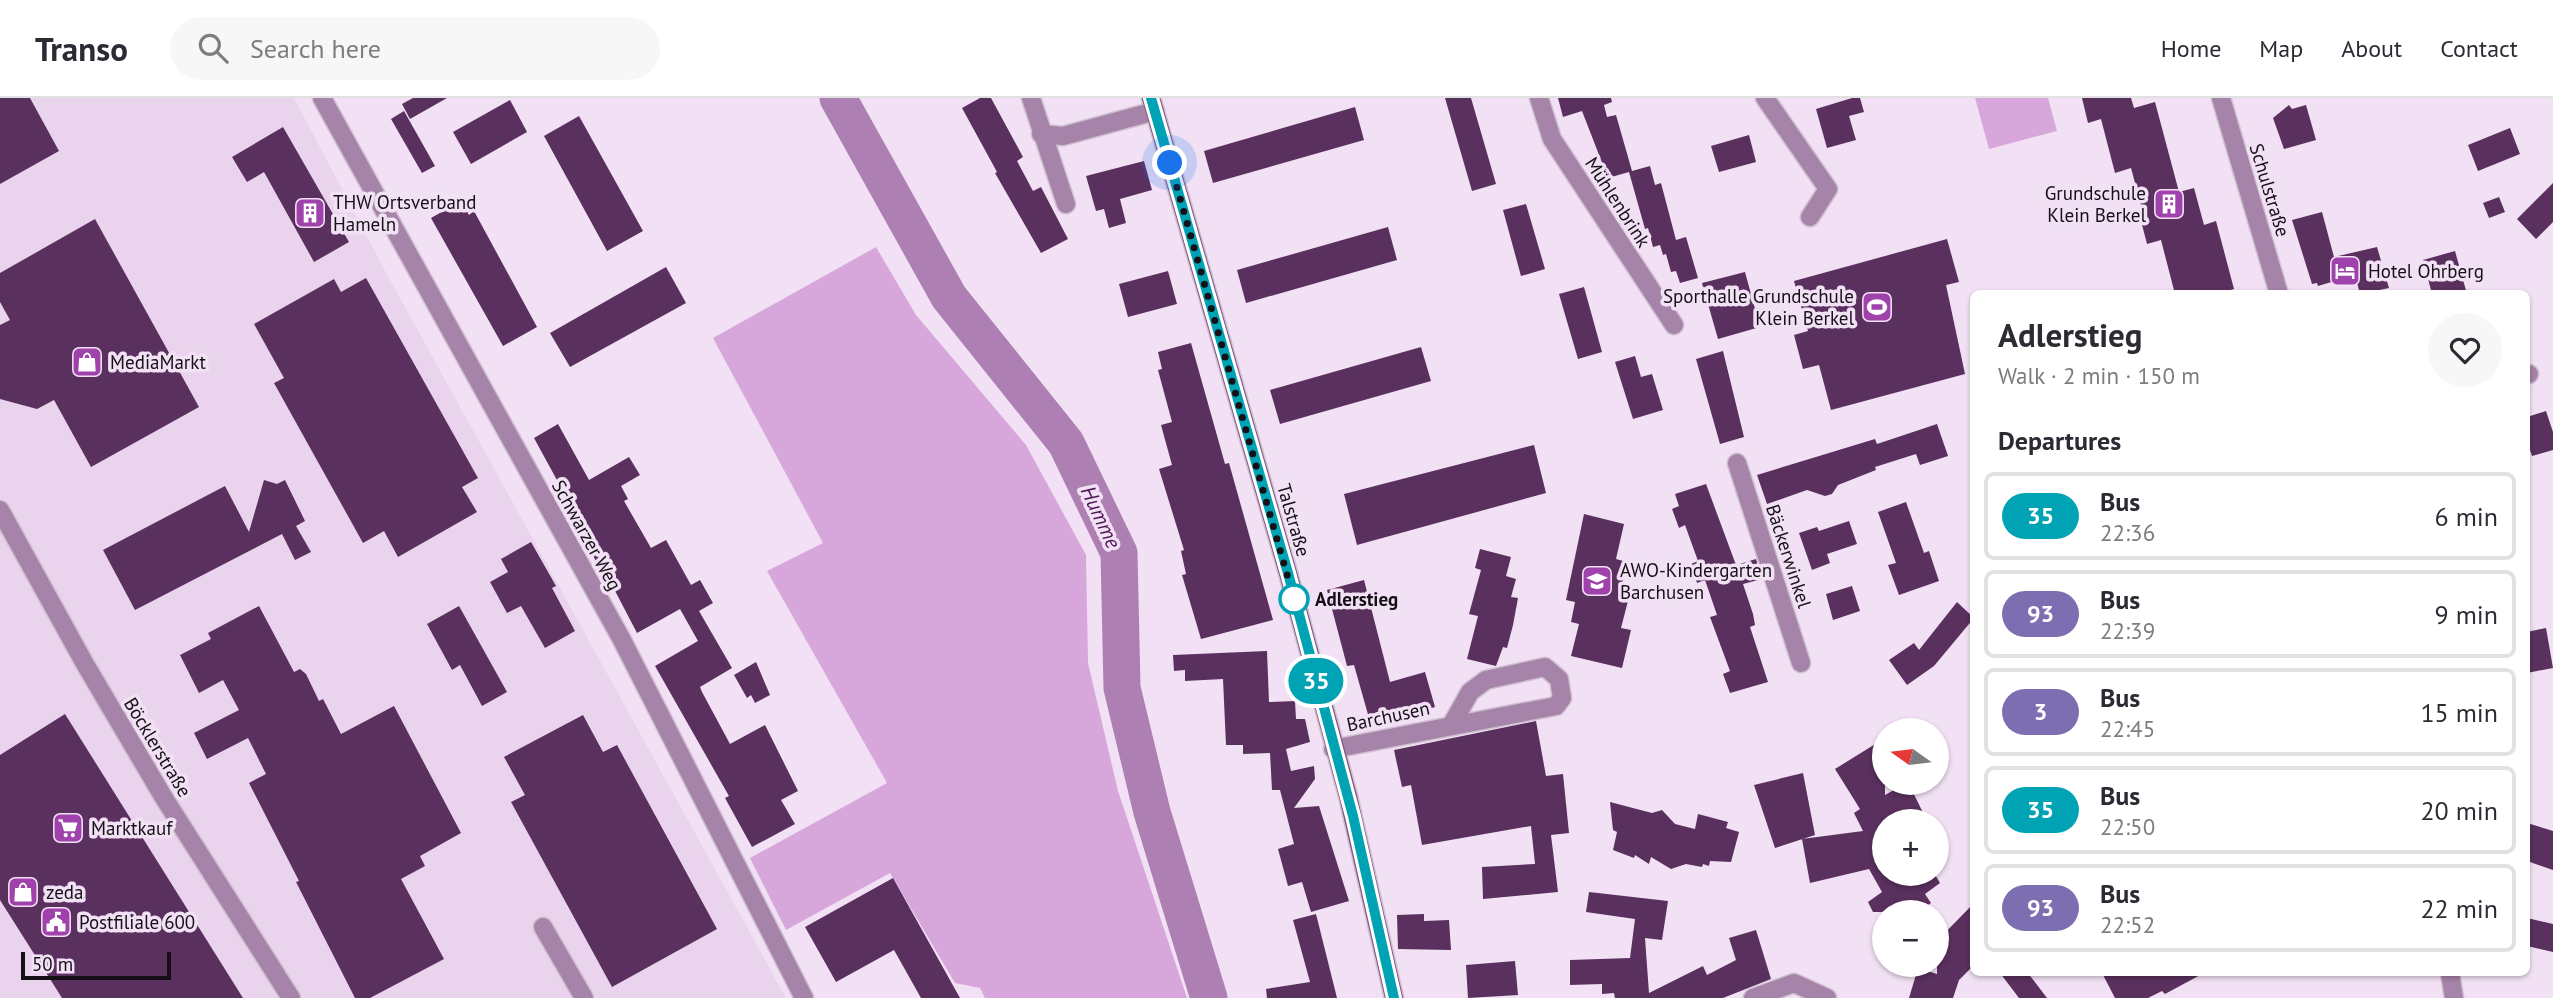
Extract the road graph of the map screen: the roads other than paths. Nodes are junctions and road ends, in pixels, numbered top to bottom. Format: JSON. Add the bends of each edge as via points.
{"nodes":[{"id":1,"x":322,"y":98,"type":"edge"},
{"id":2,"x":1031,"y":98,"type":"edge"},
{"id":3,"x":1539,"y":98,"type":"edge"},
{"id":4,"x":1765,"y":98,"type":"edge"},
{"id":5,"x":2221,"y":98,"type":"edge"},
{"id":6,"x":1153,"y":105,"type":"edge"},
{"id":7,"x":1041,"y":134,"type":"junction"},
{"id":8,"x":1066,"y":204,"type":"dead end"},
{"id":9,"x":1810,"y":217,"type":"dead end"},
{"id":10,"x":2278,"y":290,"type":"edge"},
{"id":11,"x":1674,"y":325,"type":"dead end"},
{"id":12,"x":1737,"y":463,"type":"dead end"},
{"id":13,"x":0,"y":510,"type":"edge"},
{"id":14,"x":1801,"y":663,"type":"dead end"},
{"id":15,"x":1452,"y":724,"type":"junction"},
{"id":16,"x":1333,"y":749,"type":"junction"},
{"id":17,"x":543,"y":927,"type":"dead end"},
{"id":18,"x":2450,"y":976,"type":"edge"},
{"id":19,"x":291,"y":998,"type":"edge"},
{"id":20,"x":584,"y":998,"type":"edge"},
{"id":21,"x":804,"y":998,"type":"edge"},
{"id":22,"x":1394,"y":998,"type":"edge"},
{"id":23,"x":1753,"y":998,"type":"edge"},
{"id":24,"x":1827,"y":998,"type":"edge"},
{"id":25,"x":2454,"y":998,"type":"edge"}],
"edges":[{"from":1,"to":21,"type":"street","name":"Schwarzer Weg","via":[[622,640]]},
{"from":2,"to":7,"type":"street"},
{"from":3,"to":11,"type":"street","name":"Mühlenbrink","via":[[1552,139]]},
{"from":4,"to":9,"type":"street","via":[[1828,189]]},
{"from":5,"to":10,"type":"street","name":"Schulstraße"},
{"from":6,"to":7,"type":"street","via":[[1063,136]]},
{"from":6,"to":16,"type":"street","name":"Talstraße","via":[[1288,573]]},
{"from":7,"to":8,"type":"street"},
{"from":12,"to":14,"type":"street","name":"Bäckerwinkel"},
{"from":13,"to":19,"type":"street","name":"Böcklerstraße","via":[[157,787]]},
{"from":15,"to":15,"type":"street","name":"Barchusen","via":[[1556,706],[1562,698],[1559,679],[1545,667],[1486,680],[1470,692]]},
{"from":15,"to":16,"type":"street","name":"Barchusen"},
{"from":16,"to":22,"type":"street","name":"Talstraße"},
{"from":17,"to":20,"type":"street"},
{"from":18,"to":25,"type":"street"},
{"from":23,"to":24,"type":"street","via":[[1794,983]]}]}
